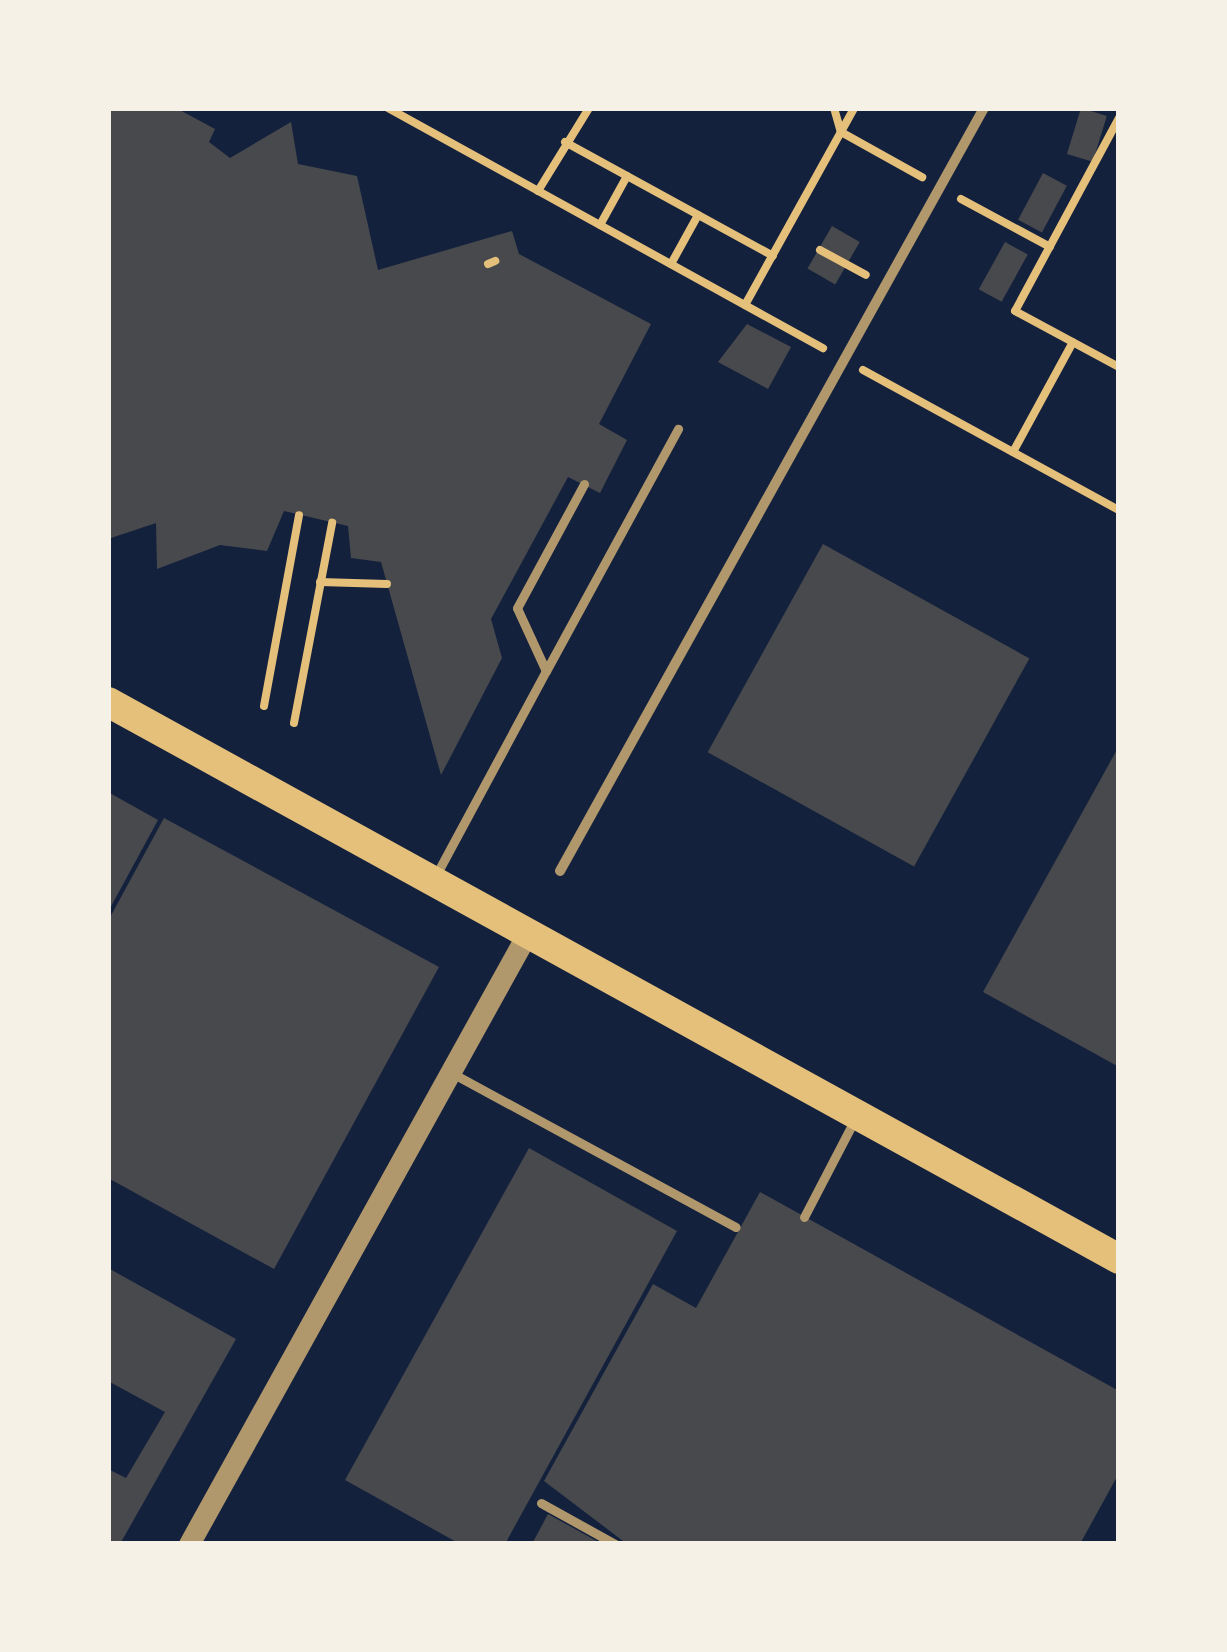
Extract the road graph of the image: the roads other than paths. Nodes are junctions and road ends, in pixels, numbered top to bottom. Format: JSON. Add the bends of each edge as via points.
{"nodes":[{"id":1,"x":984,"y":108,"type":"edge"},
{"id":2,"x":678,"y":429,"type":"dead end"},
{"id":3,"x":584,"y":484,"type":"dead end"},
{"id":4,"x":546,"y":671,"type":"junction"},
{"id":5,"x":108,"y":702,"type":"edge"},
{"id":6,"x":560,"y":871,"type":"dead end"},
{"id":7,"x":433,"y":882,"type":"junction"},
{"id":8,"x":526,"y":934,"type":"junction"},
{"id":9,"x":450,"y":1072,"type":"junction"},
{"id":10,"x":857,"y":1116,"type":"junction"},
{"id":11,"x":804,"y":1217,"type":"dead end"},
{"id":12,"x":736,"y":1227,"type":"dead end"},
{"id":13,"x":1119,"y":1259,"type":"edge"},
{"id":14,"x":541,"y":1503,"type":"dead end"},
{"id":15,"x":189,"y":1544,"type":"edge"},
{"id":16,"x":615,"y":1544,"type":"edge"}],
"edges":[{"from":1,"to":6,"type":"street"},
{"from":2,"to":4,"type":"lane"},
{"from":3,"to":4,"type":"lane","via":[[517,608]]},
{"from":4,"to":7,"type":"lane"},
{"from":5,"to":7,"type":"main road"},
{"from":7,"to":8,"type":"main road"},
{"from":8,"to":9,"type":"street"},
{"from":8,"to":10,"type":"main road"},
{"from":9,"to":12,"type":"lane"},
{"from":9,"to":15,"type":"street"},
{"from":10,"to":11,"type":"lane"},
{"from":10,"to":13,"type":"main road"},
{"from":14,"to":16,"type":"lane"}]}
